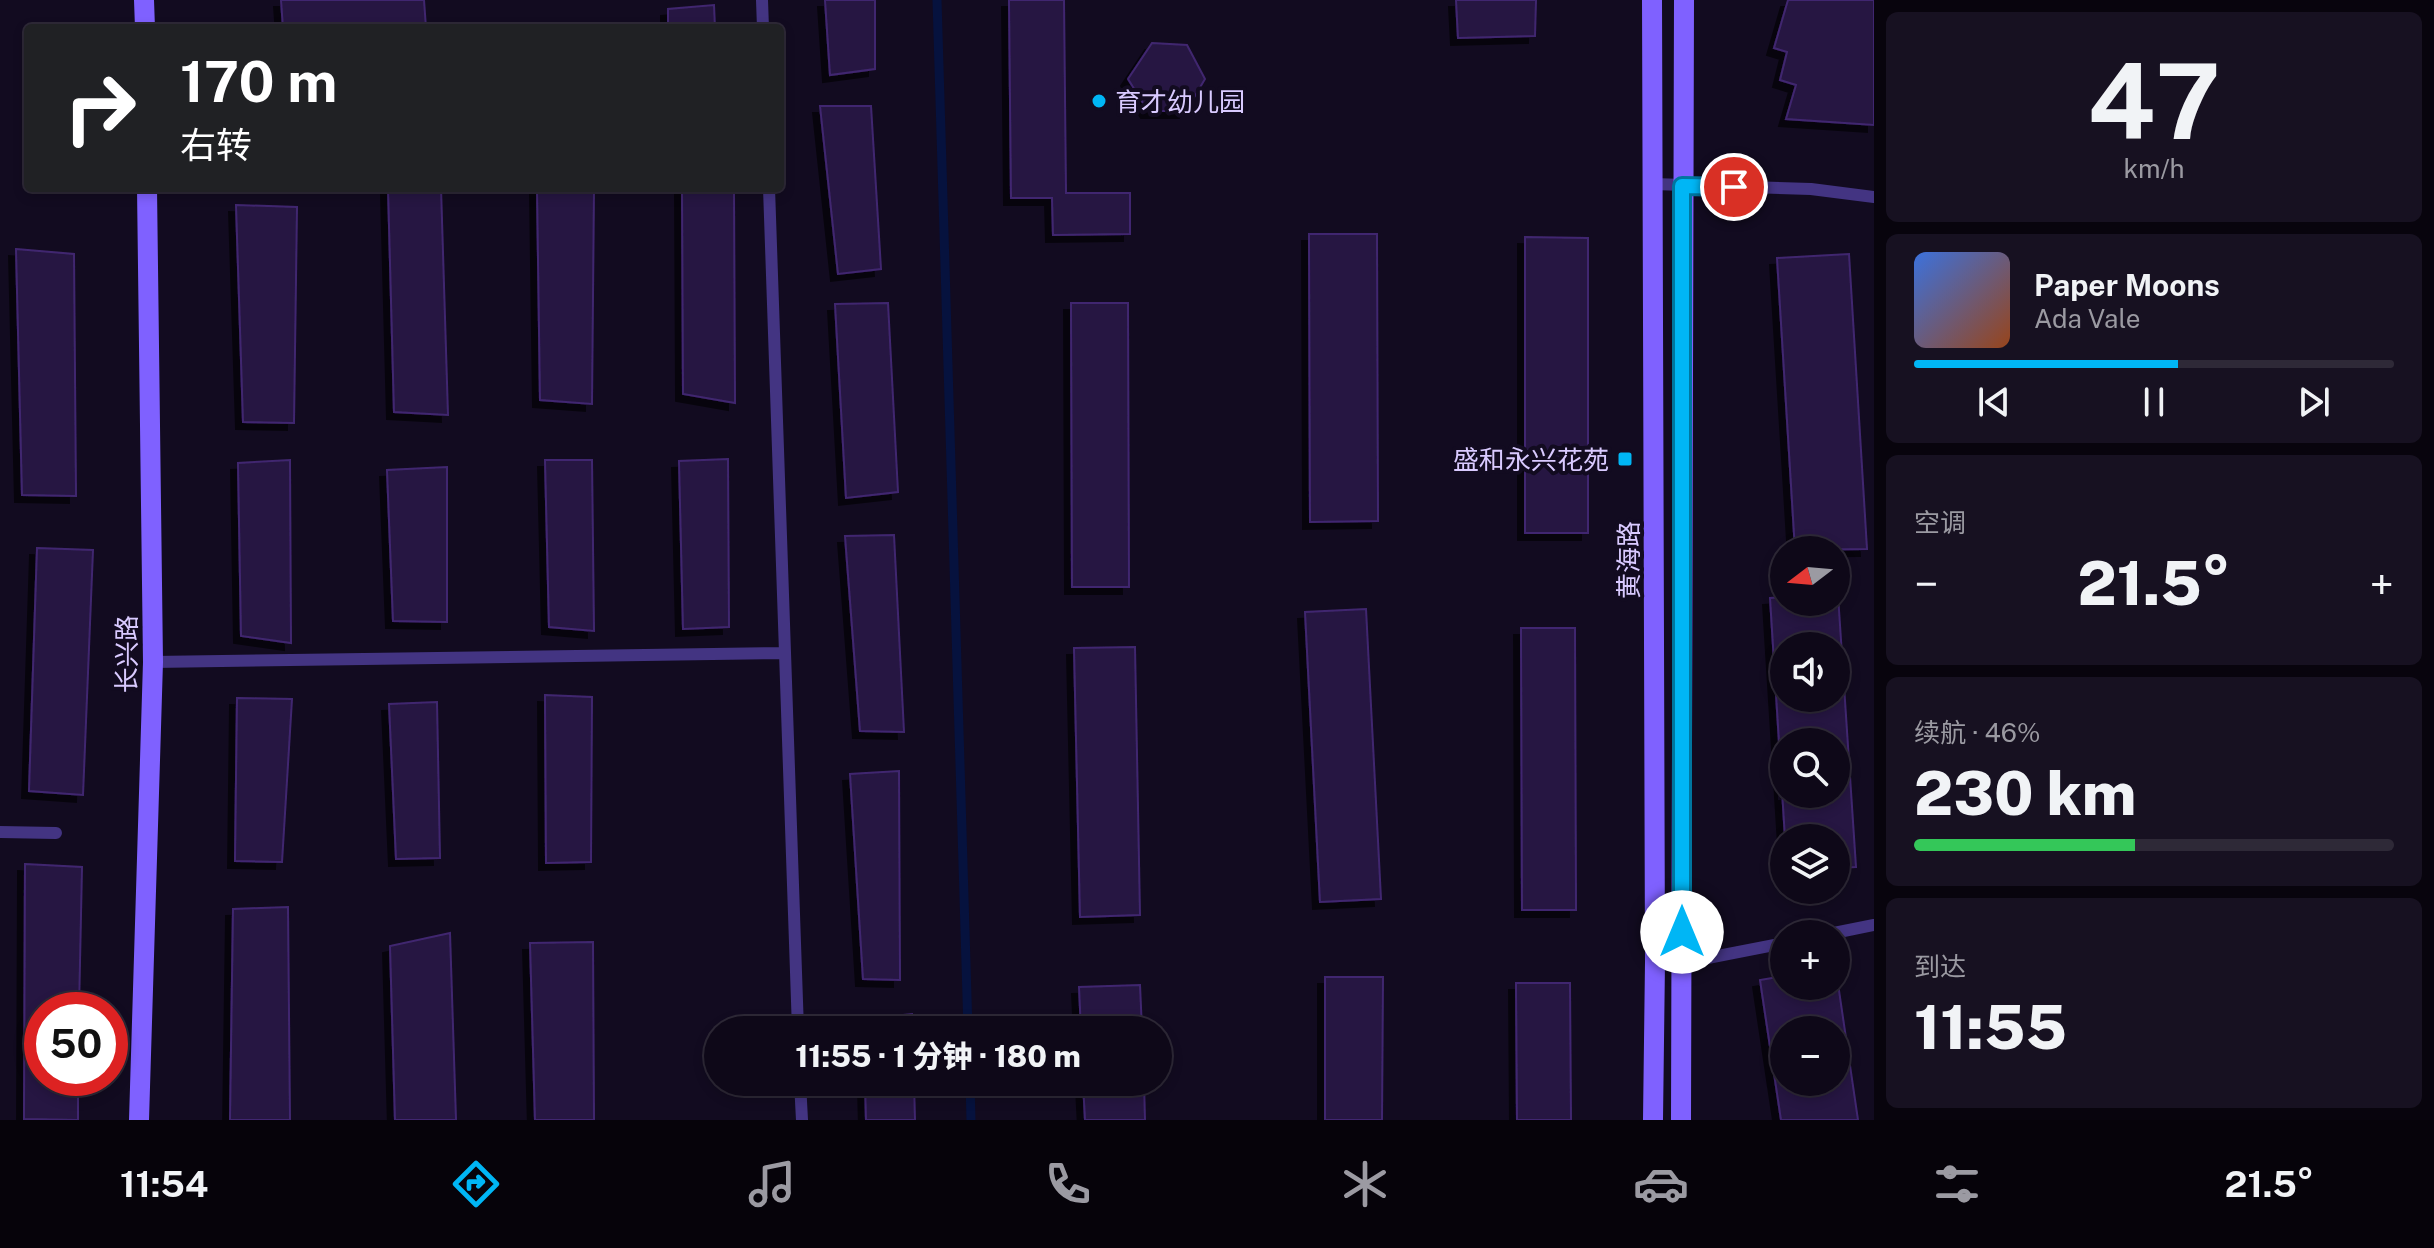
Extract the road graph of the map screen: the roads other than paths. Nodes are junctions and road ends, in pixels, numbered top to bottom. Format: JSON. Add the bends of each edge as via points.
{"nodes":[{"id":1,"x":144,"y":0,"type":"edge"},
{"id":2,"x":762,"y":0,"type":"edge"},
{"id":3,"x":1652,"y":0,"type":"edge"},
{"id":4,"x":1684,"y":0,"type":"edge"},
{"id":5,"x":145,"y":24,"type":"edge"},
{"id":6,"x":763,"y":24,"type":"edge"},
{"id":7,"x":1653,"y":184,"type":"junction"},
{"id":8,"x":1682,"y":186,"type":"junction"},
{"id":9,"x":147,"y":192,"type":"edge"},
{"id":10,"x":769,"y":192,"type":"edge"},
{"id":11,"x":1874,"y":197,"type":"edge"},
{"id":12,"x":785,"y":653,"type":"junction"},
{"id":13,"x":153,"y":662,"type":"junction"},
{"id":14,"x":0,"y":832,"type":"edge"},
{"id":15,"x":56,"y":833,"type":"dead end"},
{"id":16,"x":1874,"y":925,"type":"edge"},
{"id":17,"x":1850,"y":930,"type":"edge"},
{"id":18,"x":1770,"y":946,"type":"edge"},
{"id":19,"x":1655,"y":962,"type":"junction"},
{"id":20,"x":1682,"y":963,"type":"junction"},
{"id":21,"x":798,"y":1016,"type":"edge"},
{"id":22,"x":801,"y":1096,"type":"edge"},
{"id":23,"x":139,"y":1120,"type":"edge"},
{"id":24,"x":802,"y":1120,"type":"edge"},
{"id":25,"x":1653,"y":1120,"type":"edge"},
{"id":26,"x":1681,"y":1120,"type":"edge"}],
"edges":[{"from":1,"to":5,"type":"main road"},
{"from":2,"to":6,"type":"lane"},
{"from":3,"to":7,"type":"main road","name":"黄海路"},
{"from":4,"to":8,"type":"main road"},
{"from":7,"to":8,"type":"lane"},
{"from":7,"to":19,"type":"main road","name":"黄海路"},
{"from":8,"to":11,"type":"lane","via":[[1811,189]]},
{"from":8,"to":20,"type":"main road"},
{"from":9,"to":13,"type":"main road","name":"长兴路"},
{"from":10,"to":12,"type":"lane"},
{"from":12,"to":13,"type":"lane"},
{"from":12,"to":21,"type":"lane"},
{"from":13,"to":23,"type":"main road","name":"长兴路"},
{"from":14,"to":15,"type":"lane"},
{"from":16,"to":17,"type":"lane"},
{"from":18,"to":20,"type":"lane"},
{"from":19,"to":20,"type":"lane"},
{"from":19,"to":25,"type":"main road","name":"黄海路"},
{"from":20,"to":26,"type":"main road"},
{"from":22,"to":24,"type":"lane"}]}
